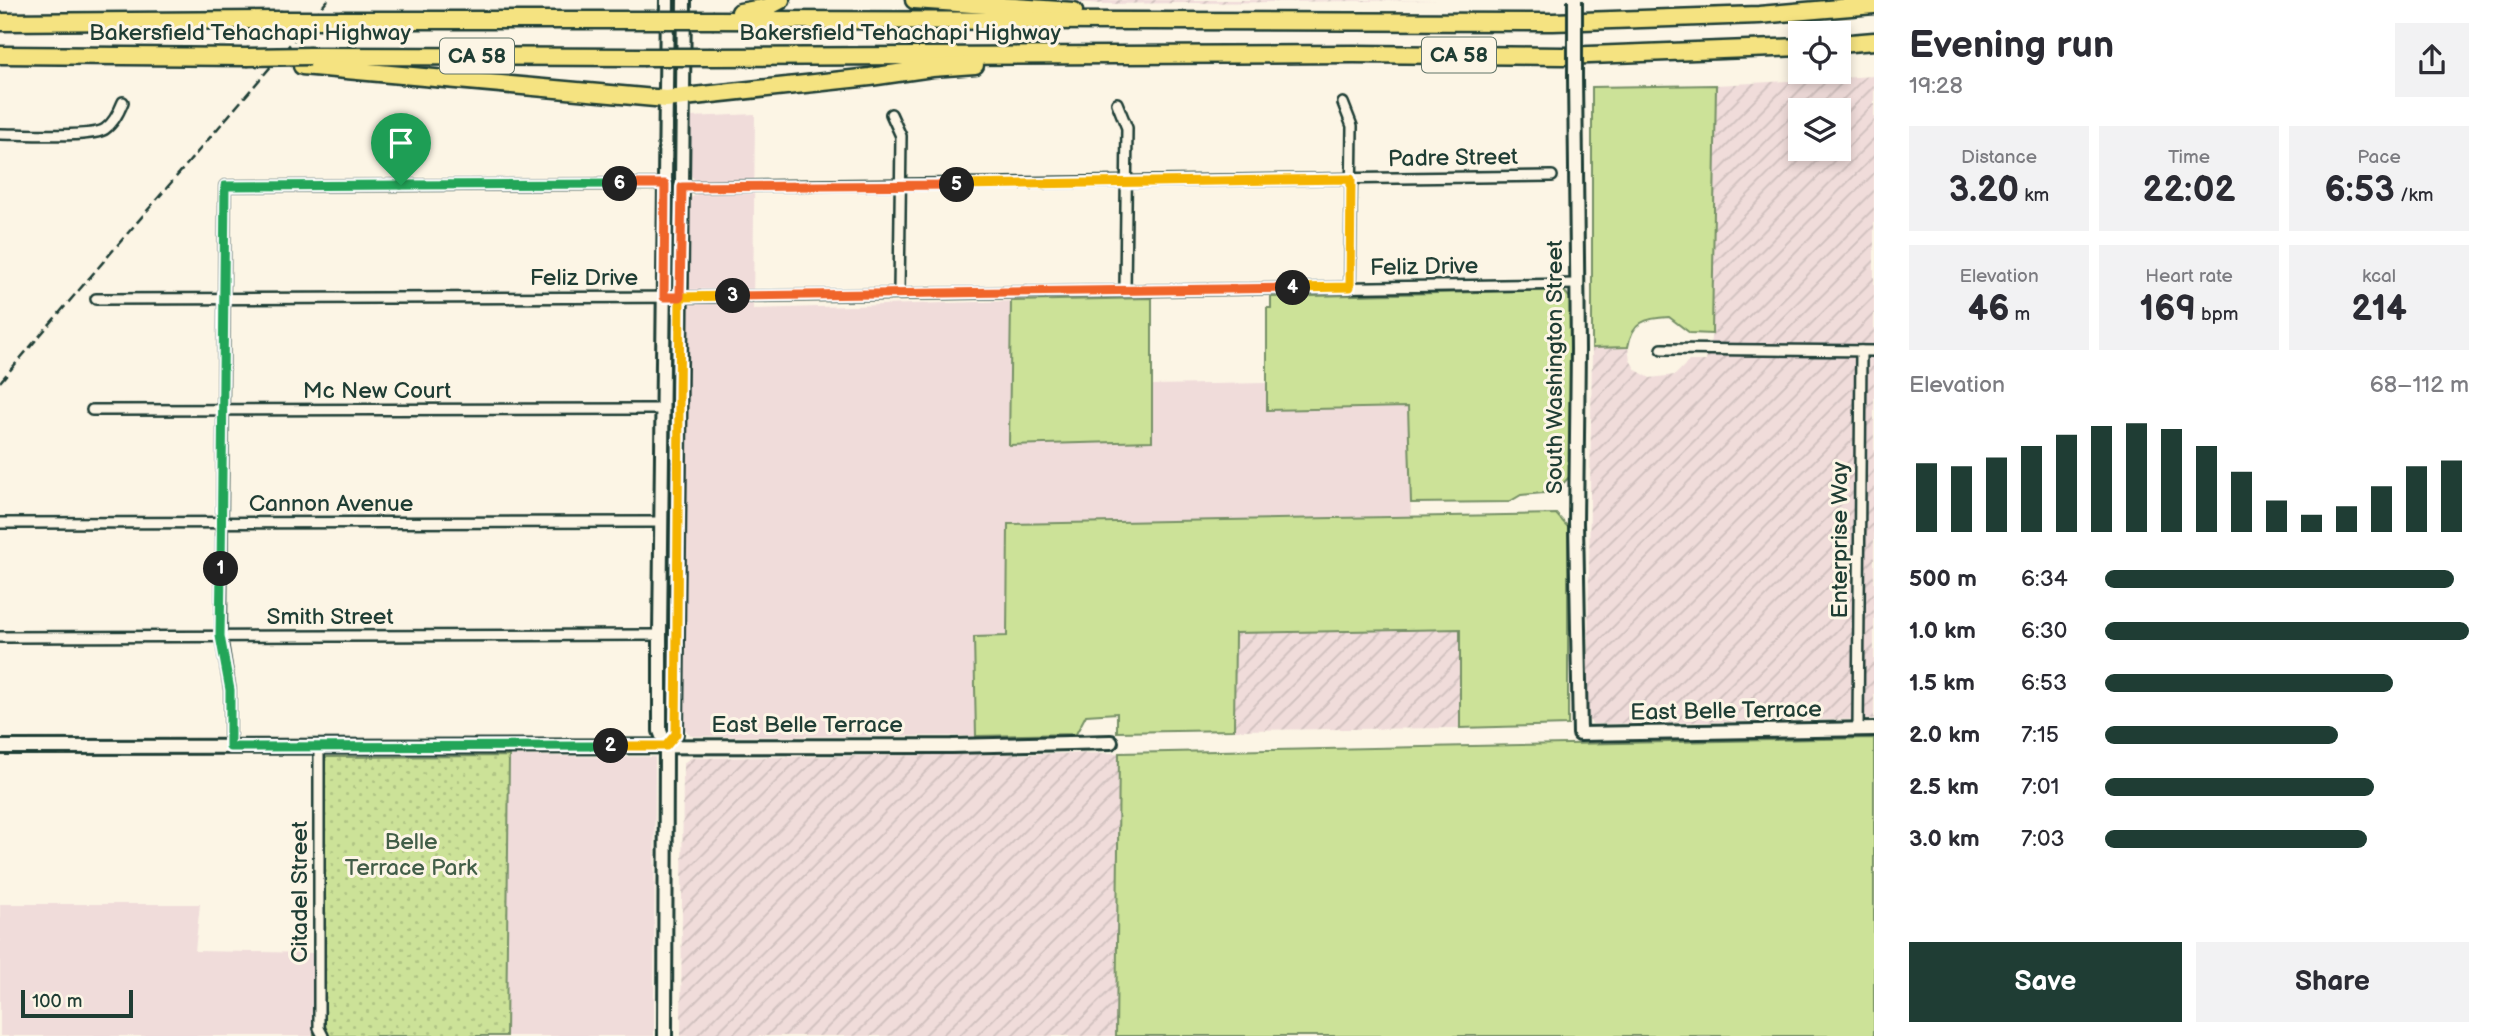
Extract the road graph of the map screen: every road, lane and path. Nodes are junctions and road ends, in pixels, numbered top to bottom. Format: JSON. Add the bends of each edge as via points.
{"nodes":[{"id":1,"x":667,"y":0,"type":"edge"},
{"id":2,"x":684,"y":0,"type":"edge"},
{"id":3,"x":781,"y":0,"type":"edge"},
{"id":4,"x":914,"y":0,"type":"edge"},
{"id":5,"x":1575,"y":0,"type":"edge"},
{"id":6,"x":1874,"y":5,"type":"edge"},
{"id":7,"x":713,"y":17,"type":"junction"},
{"id":8,"x":1121,"y":21,"type":"junction"},
{"id":9,"x":0,"y":22,"type":"edge"},
{"id":10,"x":1873,"y":42,"type":"edge"},
{"id":11,"x":1851,"y":43,"type":"edge"},
{"id":12,"x":1788,"y":48,"type":"edge"},
{"id":13,"x":1117,"y":54,"type":"junction"},
{"id":14,"x":0,"y":55,"type":"edge"},
{"id":15,"x":306,"y":61,"type":"junction"},
{"id":16,"x":674,"y":99,"type":"junction"},
{"id":17,"x":123,"y":102,"type":"dead end"},
{"id":18,"x":1117,"y":103,"type":"dead end"},
{"id":19,"x":1343,"y":103,"type":"dead end"},
{"id":20,"x":891,"y":114,"type":"dead end"},
{"id":21,"x":0,"y":134,"type":"edge"},
{"id":22,"x":1552,"y":176,"type":"dead end"},
{"id":23,"x":1351,"y":179,"type":"junction"},
{"id":24,"x":1126,"y":182,"type":"junction"},
{"id":25,"x":665,"y":184,"type":"junction"},
{"id":26,"x":900,"y":185,"type":"junction"},
{"id":27,"x":682,"y":187,"type":"junction"},
{"id":28,"x":1576,"y":284,"type":"junction"},
{"id":29,"x":1350,"y":287,"type":"junction"},
{"id":30,"x":1125,"y":290,"type":"junction"},
{"id":31,"x":899,"y":293,"type":"junction"},
{"id":32,"x":664,"y":297,"type":"junction"},
{"id":33,"x":680,"y":297,"type":"junction"},
{"id":34,"x":224,"y":298,"type":"junction"},
{"id":35,"x":96,"y":299,"type":"dead end"},
{"id":36,"x":1662,"y":349,"type":"dead end"},
{"id":37,"x":1861,"y":351,"type":"junction"},
{"id":38,"x":1874,"y":351,"type":"edge"},
{"id":39,"x":92,"y":410,"type":"dead end"},
{"id":40,"x":662,"y":410,"type":"junction"},
{"id":41,"x":223,"y":411,"type":"junction"},
{"id":42,"x":662,"y":481,"type":"junction"},
{"id":43,"x":661,"y":522,"type":"junction"},
{"id":44,"x":0,"y":523,"type":"edge"},
{"id":45,"x":222,"y":523,"type":"junction"},
{"id":46,"x":677,"y":557,"type":"junction"},
{"id":47,"x":660,"y":635,"type":"junction"},
{"id":48,"x":220,"y":636,"type":"junction"},
{"id":49,"x":0,"y":637,"type":"edge"},
{"id":50,"x":1874,"y":729,"type":"edge"},
{"id":51,"x":1858,"y":730,"type":"junction"},
{"id":52,"x":1580,"y":734,"type":"joint"},
{"id":53,"x":1111,"y":742,"type":"dead end"},
{"id":54,"x":666,"y":746,"type":"junction"},
{"id":55,"x":0,"y":747,"type":"edge"},
{"id":56,"x":230,"y":747,"type":"junction"},
{"id":57,"x":319,"y":747,"type":"junction"},
{"id":58,"x":323,"y":1036,"type":"edge"},
{"id":59,"x":665,"y":1036,"type":"edge"}],
"edges":[{"from":1,"to":16,"type":"street"},
{"from":2,"to":16,"type":"street"},
{"from":3,"to":7,"type":"highway","via":[[757,10]]},
{"from":4,"to":8,"type":"highway","via":[[1088,12]]},
{"from":5,"to":28,"type":"street","name":"South Washington Street","bridge":true},
{"from":6,"to":8,"type":"highway","name":"Bakersfield Tehachapi Highway","number":"CA 58","via":[[1591,21]]},
{"from":7,"to":8,"type":"highway","name":"Bakersfield Tehachapi Highway","number":"CA 58"},
{"from":7,"to":9,"type":"highway","name":"Bakersfield Tehachapi Highway","number":"CA 58","bridge":true},
{"from":10,"to":11,"type":"highway"},
{"from":12,"to":13,"type":"highway","name":"Bakersfield Tehachapi Highway","number":"CA 58","via":[[1548,56]]},
{"from":13,"to":15,"type":"highway","name":"Bakersfield Tehachapi Highway","number":"CA 58","bridge":true},
{"from":13,"to":16,"type":"highway","via":[[1082,63],[932,68]]},
{"from":14,"to":15,"type":"highway","name":"Bakersfield Tehachapi Highway","bridge":true},
{"from":15,"to":16,"type":"highway"},
{"from":16,"to":25,"type":"street"},
{"from":16,"to":27,"type":"street"},
{"from":17,"to":21,"type":"street","via":[[104,131]]},
{"from":18,"to":24,"type":"street","via":[[1126,128]]},
{"from":19,"to":23,"type":"street","via":[[1352,126]]},
{"from":20,"to":26,"type":"street","via":[[901,136]]},
{"from":22,"to":23,"type":"street","name":"Padre Street"},
{"from":23,"to":24,"type":"street","name":"Padre Street"},
{"from":23,"to":29,"type":"street"},
{"from":24,"to":26,"type":"street","name":"Padre Street"},
{"from":24,"to":30,"type":"street"},
{"from":25,"to":32,"type":"street"},
{"from":25,"to":34,"type":"street","via":[[225,186]]},
{"from":26,"to":27,"type":"street","name":"Padre Street"},
{"from":26,"to":31,"type":"street"},
{"from":27,"to":33,"type":"street"},
{"from":28,"to":29,"type":"street","name":"Feliz Drive"},
{"from":28,"to":52,"type":"street","name":"South Washington Street"},
{"from":29,"to":30,"type":"street","name":"Feliz Drive"},
{"from":30,"to":31,"type":"street","name":"Feliz Drive"},
{"from":31,"to":33,"type":"street","name":"Feliz Drive"},
{"from":32,"to":33,"type":"street","name":"Feliz Drive"},
{"from":32,"to":34,"type":"street","name":"Feliz Drive"},
{"from":32,"to":40,"type":"street"},
{"from":33,"to":46,"type":"street"},
{"from":34,"to":35,"type":"street","name":"Feliz Drive"},
{"from":34,"to":41,"type":"street"},
{"from":36,"to":37,"type":"street"},
{"from":37,"to":38,"type":"street"},
{"from":37,"to":51,"type":"street","name":"Enterprise Way"},
{"from":39,"to":41,"type":"street","name":"Mc New Court"},
{"from":40,"to":41,"type":"street","name":"Mc New Court"},
{"from":40,"to":42,"type":"street"},
{"from":41,"to":45,"type":"street"},
{"from":42,"to":43,"type":"street"},
{"from":42,"to":46,"type":"street","via":[[670,545]]},
{"from":43,"to":45,"type":"street","name":"Cannon Avenue"},
{"from":43,"to":47,"type":"street"},
{"from":44,"to":45,"type":"street","name":"Cannon Avenue"},
{"from":45,"to":48,"type":"street"},
{"from":46,"to":54,"type":"street","via":[[676,734]]},
{"from":47,"to":48,"type":"street","name":"Smith Street"},
{"from":47,"to":54,"type":"street","via":[[660,731]]},
{"from":48,"to":49,"type":"street","name":"Smith Street"},
{"from":48,"to":56,"type":"street","via":[[230,690]]},
{"from":50,"to":51,"type":"street","name":"East Belle Terrace"},
{"from":51,"to":52,"type":"street","name":"East Belle Terrace"},
{"from":53,"to":54,"type":"street","name":"East Belle Terrace"},
{"from":54,"to":57,"type":"street","name":"East Belle Terrace"},
{"from":54,"to":59,"type":"street"},
{"from":55,"to":56,"type":"street","name":"East Belle Terrace"},
{"from":56,"to":57,"type":"street","name":"East Belle Terrace"},
{"from":57,"to":58,"type":"street","name":"Citadel Street","via":[[319,1028]]}]}
